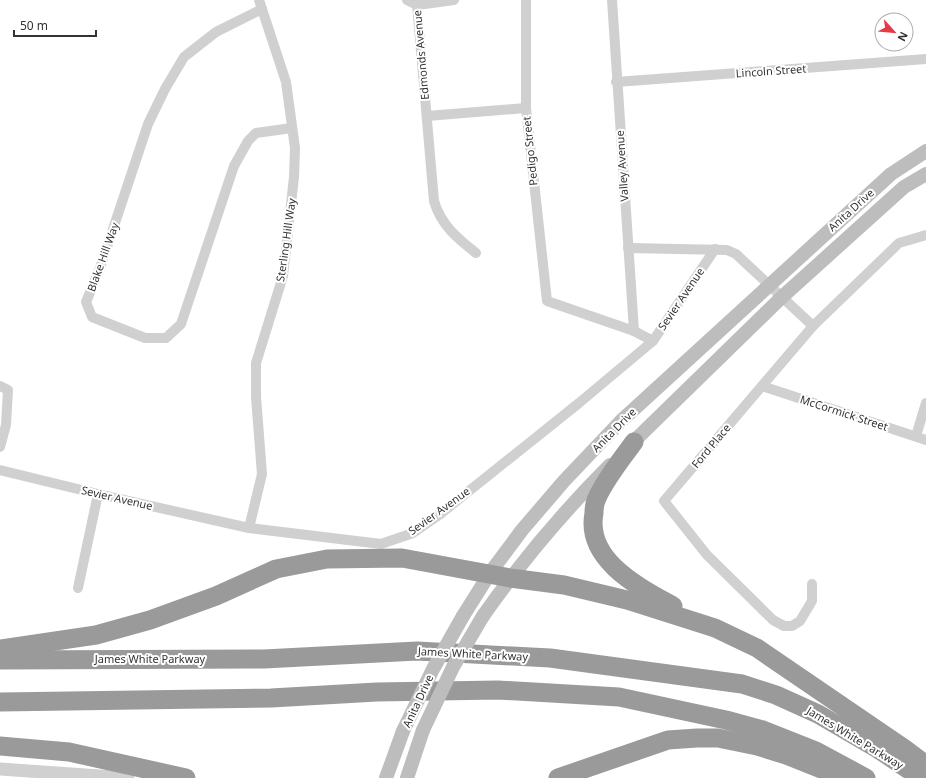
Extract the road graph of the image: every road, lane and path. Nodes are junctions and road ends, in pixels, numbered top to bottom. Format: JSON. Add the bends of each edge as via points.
{"nodes":[{"id":1,"x":407,"y":0,"type":"edge"},
{"id":2,"x":454,"y":0,"type":"edge"},
{"id":3,"x":526,"y":0,"type":"edge"},
{"id":4,"x":612,"y":0,"type":"edge"},
{"id":5,"x":260,"y":4,"type":"edge"},
{"id":6,"x":417,"y":5,"type":"junction"},
{"id":7,"x":926,"y":59,"type":"edge"},
{"id":8,"x":616,"y":82,"type":"junction"},
{"id":9,"x":526,"y":108,"type":"junction"},
{"id":10,"x":427,"y":116,"type":"junction"},
{"id":11,"x":292,"y":128,"type":"junction"},
{"id":12,"x":926,"y":151,"type":"edge"},
{"id":13,"x":926,"y":174,"type":"edge"},
{"id":14,"x":926,"y":235,"type":"edge"},
{"id":15,"x":628,"y":248,"type":"junction"},
{"id":16,"x":715,"y":249,"type":"junction"},
{"id":17,"x":476,"y":253,"type":"dead end"},
{"id":18,"x":769,"y":285,"type":"junction"},
{"id":19,"x":782,"y":297,"type":"junction"},
{"id":20,"x":813,"y":326,"type":"junction"},
{"id":21,"x":634,"y":331,"type":"junction"},
{"id":22,"x":653,"y":340,"type":"junction"},
{"id":23,"x":762,"y":386,"type":"junction"},
{"id":24,"x":4,"y":388,"type":"edge"},
{"id":25,"x":926,"y":404,"type":"edge"},
{"id":26,"x":916,"y":436,"type":"junction"},
{"id":27,"x":926,"y":440,"type":"edge"},
{"id":28,"x":634,"y":442,"type":"junction"},
{"id":29,"x":0,"y":447,"type":"edge"},
{"id":30,"x":0,"y":470,"type":"edge"},
{"id":31,"x":98,"y":494,"type":"junction"},
{"id":32,"x":249,"y":528,"type":"junction"},
{"id":33,"x":490,"y":573,"type":"junction"},
{"id":34,"x":510,"y":578,"type":"junction"},
{"id":35,"x":812,"y":584,"type":"dead end"},
{"id":36,"x":78,"y":588,"type":"dead end"},
{"id":37,"x":715,"y":628,"type":"junction"},
{"id":38,"x":0,"y":649,"type":"edge"},
{"id":39,"x":0,"y":660,"type":"edge"},
{"id":40,"x":0,"y":702,"type":"edge"},
{"id":41,"x":760,"y":738,"type":"junction"},
{"id":42,"x":0,"y":746,"type":"edge"},
{"id":43,"x":926,"y":765,"type":"edge"},
{"id":44,"x":0,"y":769,"type":"edge"},
{"id":45,"x":128,"y":778,"type":"edge"},
{"id":46,"x":186,"y":778,"type":"edge"},
{"id":47,"x":386,"y":778,"type":"edge"},
{"id":48,"x":407,"y":778,"type":"edge"},
{"id":49,"x":558,"y":778,"type":"edge"},
{"id":50,"x":861,"y":778,"type":"edge"},
{"id":51,"x":866,"y":778,"type":"edge"},
{"id":52,"x":921,"y":778,"type":"edge"}],
"edges":[{"from":1,"to":6,"type":"street","name":"Edmonds Avenue"},
{"from":2,"to":6,"type":"street"},
{"from":3,"to":9,"type":"street","name":"Pedigo Street"},
{"from":4,"to":8,"type":"street","name":"Valley Avenue"},
{"from":5,"to":11,"type":"street","name":"Sterling Hill Way","via":[[286,82]]},
{"from":5,"to":11,"type":"street","name":"Blake Hill Way","via":[[216,32],[184,57],[165,89],[148,124],[100,268],[86,302],[92,317],[145,338],[166,338],[181,324],[234,166],[248,141],[256,133]]},
{"from":6,"to":10,"type":"street","name":"Edmonds Avenue"},
{"from":7,"to":8,"type":"street","name":"Lincoln Street"},
{"from":8,"to":15,"type":"street","name":"Valley Avenue"},
{"from":9,"to":10,"type":"street"},
{"from":9,"to":21,"type":"street","name":"Pedigo Street","via":[[547,301]]},
{"from":10,"to":17,"type":"street","name":"Edmonds Avenue","via":[[434,201],[438,216],[458,239]]},
{"from":11,"to":32,"type":"street","name":"Sterling Hill Way","via":[[295,148],[294,178],[283,276],[256,363],[262,474]]},
{"from":12,"to":18,"type":"main road","name":"Anita Drive","via":[[891,174]]},
{"from":13,"to":19,"type":"main road","name":"Anita Drive","via":[[904,187]]},
{"from":14,"to":20,"type":"street","name":"Ford Place","via":[[899,243]]},
{"from":15,"to":16,"type":"street"},
{"from":15,"to":21,"type":"street","name":"Valley Avenue"},
{"from":16,"to":18,"type":"street","via":[[736,254]]},
{"from":16,"to":22,"type":"street","name":"Sevier Avenue"},
{"from":18,"to":19,"type":"street"},
{"from":18,"to":33,"type":"main road","name":"Anita Drive","via":[[621,421],[564,481],[522,530]]},
{"from":19,"to":20,"type":"street"},
{"from":19,"to":28,"type":"main road","name":"Anita Drive"},
{"from":20,"to":23,"type":"street","name":"Ford Place"},
{"from":21,"to":22,"type":"street"},
{"from":22,"to":32,"type":"street","name":"Sevier Avenue","via":[[579,403],[413,533],[381,544]]},
{"from":23,"to":26,"type":"street","name":"McCormick Street"},
{"from":23,"to":35,"type":"street","name":"Ford Place","via":[[664,501],[707,555],[773,620],[784,626],[792,626],[800,621],[812,601]]},
{"from":24,"to":29,"type":"street","via":[[6,425]]},
{"from":25,"to":26,"type":"street"},
{"from":26,"to":27,"type":"street","name":"McCormick Street"},
{"from":28,"to":34,"type":"main road","name":"Anita Drive","via":[[579,496]]},
{"from":28,"to":37,"type":"highway","via":[[596,499],[592,525],[599,549],[620,574],[642,589]]},
{"from":30,"to":31,"type":"street","name":"Sevier Avenue"},
{"from":31,"to":32,"type":"street","name":"Sevier Avenue"},
{"from":31,"to":36,"type":"street"},
{"from":33,"to":34,"type":"highway"},
{"from":33,"to":38,"type":"highway","via":[[402,558],[327,559],[276,569],[216,596],[96,635]]},
{"from":33,"to":47,"type":"main road","name":"Anita Drive","bridge":true,"via":[[433,669],[404,731]]},
{"from":34,"to":37,"type":"highway","via":[[564,585],[627,600]]},
{"from":34,"to":48,"type":"main road","name":"Anita Drive","bridge":true,"via":[[483,616],[453,667],[423,730]]},
{"from":37,"to":43,"type":"highway","via":[[757,648]]},
{"from":39,"to":52,"type":"highway","name":"James White Parkway","via":[[264,659],[417,651],[550,658],[742,684],[776,695],[838,725]]},
{"from":40,"to":41,"type":"highway","via":[[272,698],[377,692],[498,690],[619,696],[726,720]]},
{"from":41,"to":49,"type":"highway","via":[[668,740]]},
{"from":41,"to":50,"type":"highway","via":[[786,755],[834,774]]},
{"from":41,"to":51,"type":"highway","via":[[816,751]]},
{"from":42,"to":46,"type":"highway","via":[[69,752]]},
{"from":44,"to":45,"type":"street"}]}
